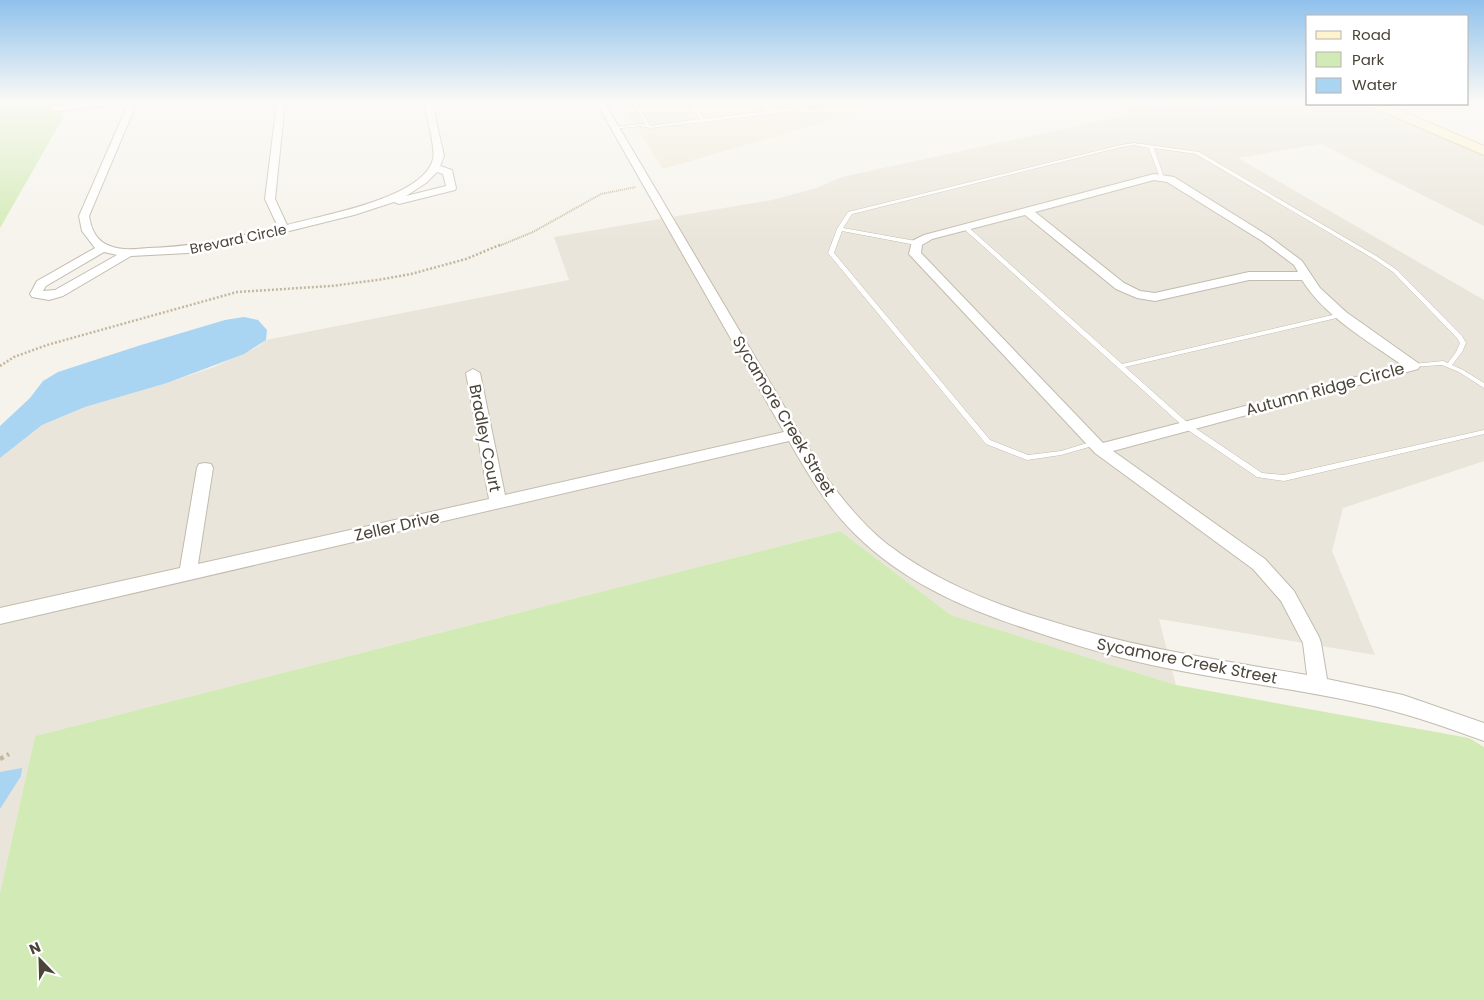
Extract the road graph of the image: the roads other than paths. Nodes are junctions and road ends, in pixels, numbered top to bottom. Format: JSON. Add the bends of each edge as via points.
{"nodes":[{"id":1,"x":113,"y":149,"type":"edge"},
{"id":2,"x":276,"y":149,"type":"edge"},
{"id":3,"x":438,"y":149,"type":"edge"},
{"id":4,"x":628,"y":149,"type":"edge"},
{"id":5,"x":1110,"y":149,"type":"edge"},
{"id":6,"x":1152,"y":149,"type":"edge"},
{"id":7,"x":1169,"y":149,"type":"edge"},
{"id":8,"x":435,"y":168,"type":"junction"},
{"id":9,"x":1162,"y":178,"type":"junction"},
{"id":10,"x":384,"y":202,"type":"junction"},
{"id":11,"x":1027,"y":211,"type":"junction"},
{"id":12,"x":965,"y":227,"type":"junction"},
{"id":13,"x":284,"y":229,"type":"junction"},
{"id":14,"x":840,"y":229,"type":"junction"},
{"id":15,"x":916,"y":243,"type":"junction"},
{"id":16,"x":104,"y":248,"type":"junction"},
{"id":17,"x":130,"y":252,"type":"junction"},
{"id":18,"x":1306,"y":276,"type":"junction"},
{"id":19,"x":1341,"y":315,"type":"junction"},
{"id":20,"x":1120,"y":366,"type":"junction"},
{"id":21,"x":1413,"y":366,"type":"junction"},
{"id":22,"x":1449,"y":366,"type":"junction"},
{"id":23,"x":473,"y":373,"type":"dead end"},
{"id":24,"x":1484,"y":386,"type":"edge"},
{"id":25,"x":1187,"y":426,"type":"junction"},
{"id":26,"x":1484,"y":432,"type":"edge"},
{"id":27,"x":794,"y":435,"type":"junction"},
{"id":28,"x":1097,"y":446,"type":"junction"},
{"id":29,"x":205,"y":468,"type":"dead end"},
{"id":30,"x":498,"y":503,"type":"junction"},
{"id":31,"x":188,"y":574,"type":"junction"},
{"id":32,"x":0,"y":616,"type":"edge"},
{"id":33,"x":1318,"y":686,"type":"junction"},
{"id":34,"x":1484,"y":732,"type":"edge"}],
"edges":[{"from":1,"to":16,"type":"street","via":[[84,216],[87,232]]},
{"from":2,"to":13,"type":"street","via":[[270,199]]},
{"from":3,"to":8,"type":"street"},
{"from":4,"to":27,"type":"street","name":"Sycamore Creek Street"},
{"from":5,"to":14,"type":"lane","via":[[850,212]]},
{"from":6,"to":9,"type":"lane"},
{"from":7,"to":22,"type":"lane","via":[[1208,158],[1395,271],[1460,337],[1463,343]]},
{"from":8,"to":10,"type":"street","name":"Brevard Circle","via":[[414,188]]},
{"from":8,"to":10,"type":"street","name":"Brevard Circle","via":[[448,172],[451,188],[402,201]]},
{"from":9,"to":11,"type":"street","via":[[1154,177]]},
{"from":9,"to":18,"type":"street","name":"Autumn Ridge Circle","via":[[1170,179],[1266,239],[1298,263]]},
{"from":10,"to":13,"type":"street","name":"Brevard Circle"},
{"from":11,"to":12,"type":"street"},
{"from":11,"to":18,"type":"street","via":[[1120,286],[1137,294],[1155,297],[1249,276]]},
{"from":12,"to":15,"type":"street"},
{"from":12,"to":20,"type":"lane"},
{"from":13,"to":17,"type":"street","name":"Brevard Circle","via":[[197,250]]},
{"from":14,"to":15,"type":"lane"},
{"from":14,"to":28,"type":"lane","via":[[832,253],[988,442],[1027,458]]},
{"from":15,"to":28,"type":"street","via":[[915,254]]},
{"from":16,"to":17,"type":"street","name":"Brevard Circle"},
{"from":16,"to":17,"type":"street","via":[[41,284],[36,294],[49,296],[59,293]]},
{"from":18,"to":19,"type":"street","name":"Autumn Ridge Circle","via":[[1315,290]]},
{"from":19,"to":20,"type":"lane"},
{"from":19,"to":21,"type":"street","name":"Autumn Ridge Circle"},
{"from":20,"to":25,"type":"lane"},
{"from":21,"to":22,"type":"lane","via":[[1443,363]]},
{"from":21,"to":25,"type":"street","name":"Autumn Ridge Circle"},
{"from":22,"to":24,"type":"lane"},
{"from":23,"to":30,"type":"street","name":"Bradley Court"},
{"from":25,"to":26,"type":"lane","via":[[1260,475],[1284,478]]},
{"from":25,"to":28,"type":"street","name":"Autumn Ridge Circle"},
{"from":27,"to":30,"type":"street","name":"Zeller Drive"},
{"from":27,"to":33,"type":"street","name":"Sycamore Creek Street","via":[[820,481],[862,531],[911,569],[964,599],[1006,616],[1135,654]]},
{"from":28,"to":33,"type":"street","via":[[1259,564],[1288,596],[1312,643]]},
{"from":29,"to":31,"type":"street"},
{"from":30,"to":31,"type":"street","name":"Zeller Drive"},
{"from":31,"to":32,"type":"street","name":"Zeller Drive"},
{"from":33,"to":34,"type":"street","name":"Sycamore Creek Street","via":[[1392,702]]}]}
